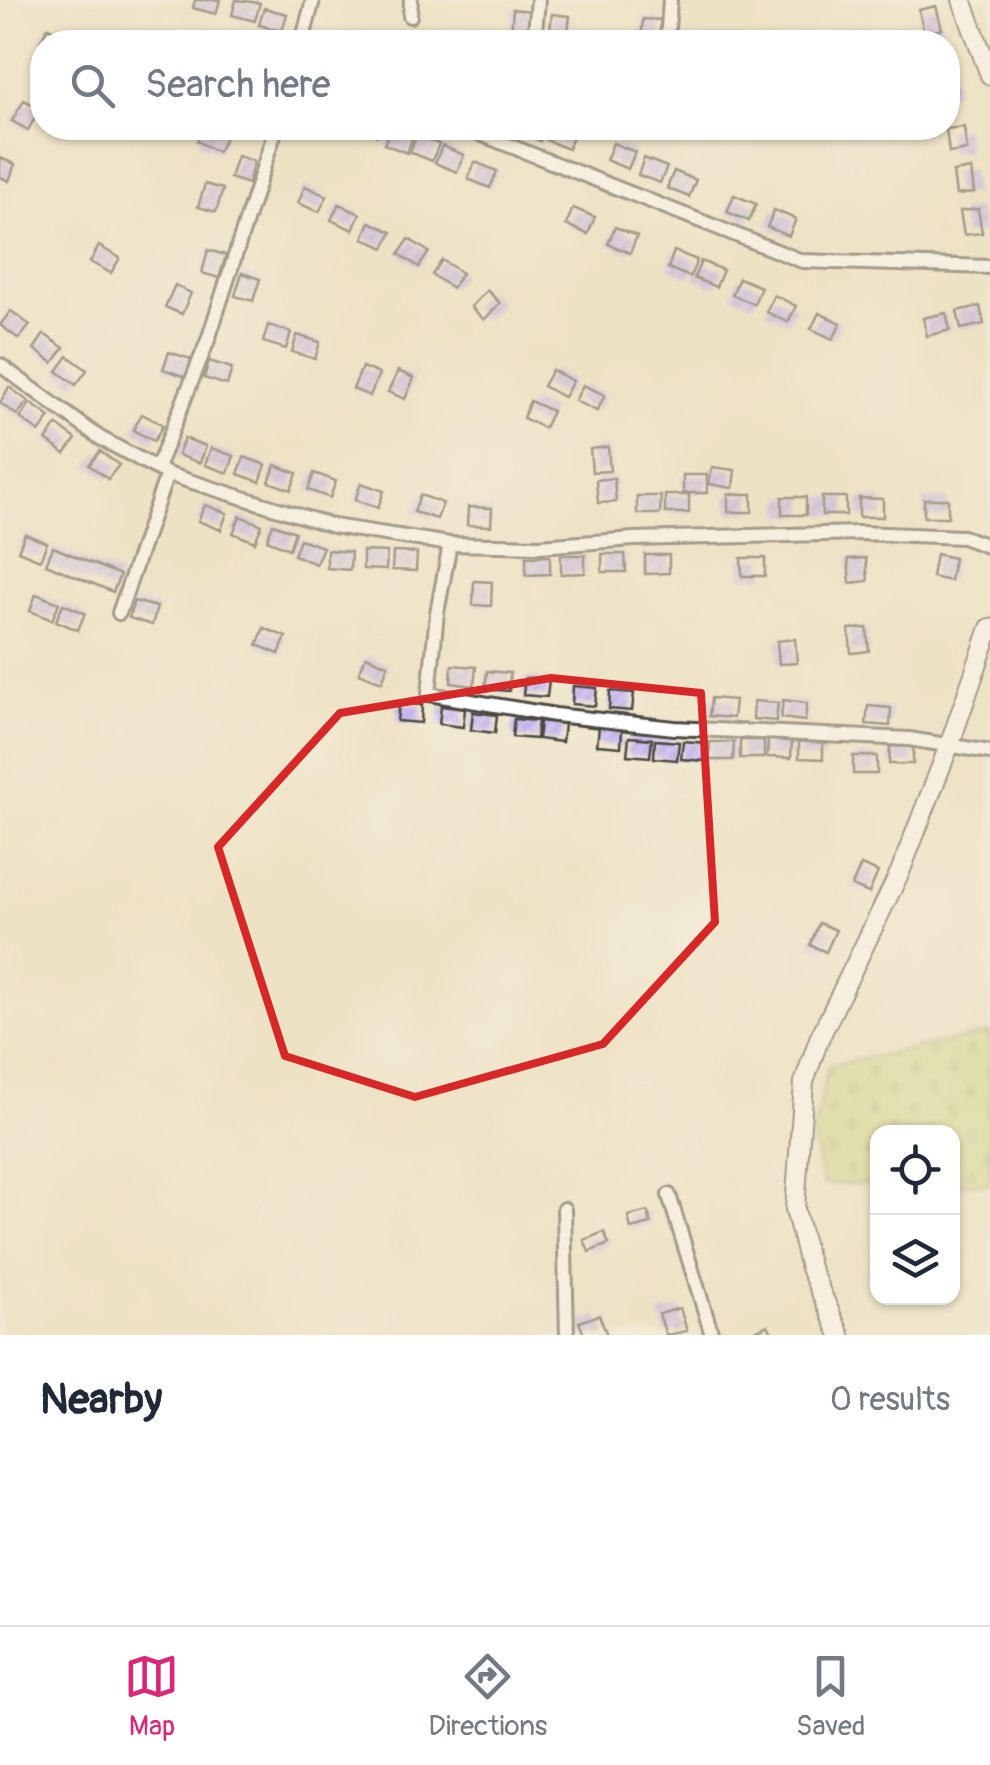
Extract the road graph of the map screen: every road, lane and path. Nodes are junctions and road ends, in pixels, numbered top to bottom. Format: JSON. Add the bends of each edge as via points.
{"nodes":[{"id":1,"x":313,"y":0,"type":"edge"},
{"id":2,"x":411,"y":0,"type":"edge"},
{"id":3,"x":538,"y":0,"type":"edge"},
{"id":4,"x":670,"y":0,"type":"edge"},
{"id":5,"x":962,"y":0,"type":"edge"},
{"id":6,"x":410,"y":16,"type":"dead end"},
{"id":7,"x":305,"y":30,"type":"edge"},
{"id":8,"x":535,"y":30,"type":"edge"},
{"id":9,"x":667,"y":30,"type":"edge"},
{"id":10,"x":990,"y":75,"type":"edge"},
{"id":11,"x":272,"y":140,"type":"edge"},
{"id":12,"x":494,"y":140,"type":"edge"},
{"id":13,"x":990,"y":267,"type":"edge"},
{"id":14,"x":0,"y":364,"type":"edge"},
{"id":15,"x":162,"y":471,"type":"junction"},
{"id":16,"x":450,"y":544,"type":"junction"},
{"id":17,"x":990,"y":547,"type":"edge"},
{"id":18,"x":119,"y":614,"type":"dead end"},
{"id":19,"x":990,"y":628,"type":"edge"},
{"id":20,"x":949,"y":746,"type":"junction"},
{"id":21,"x":990,"y":752,"type":"edge"},
{"id":22,"x":670,"y":1195,"type":"dead end"},
{"id":23,"x":564,"y":1209,"type":"dead end"},
{"id":24,"x":567,"y":1335,"type":"edge"},
{"id":25,"x":712,"y":1335,"type":"edge"},
{"id":26,"x":840,"y":1335,"type":"edge"}],
"edges":[{"from":1,"to":7,"type":"street"},
{"from":2,"to":6,"type":"street"},
{"from":3,"to":8,"type":"street"},
{"from":4,"to":9,"type":"street"},
{"from":5,"to":10,"type":"street"},
{"from":11,"to":15,"type":"street"},
{"from":12,"to":13,"type":"street","via":[[802,261]]},
{"from":14,"to":15,"type":"street","via":[[100,438]]},
{"from":15,"to":16,"type":"street","via":[[333,526]]},
{"from":15,"to":18,"type":"street"},
{"from":16,"to":17,"type":"street","via":[[860,533],[963,537]]},
{"from":16,"to":20,"type":"street","via":[[429,694],[674,728]]},
{"from":19,"to":20,"type":"street"},
{"from":20,"to":21,"type":"street"},
{"from":20,"to":26,"type":"street","via":[[804,1082],[795,1209],[810,1268]]},
{"from":22,"to":25,"type":"street"},
{"from":23,"to":24,"type":"street"}]}
